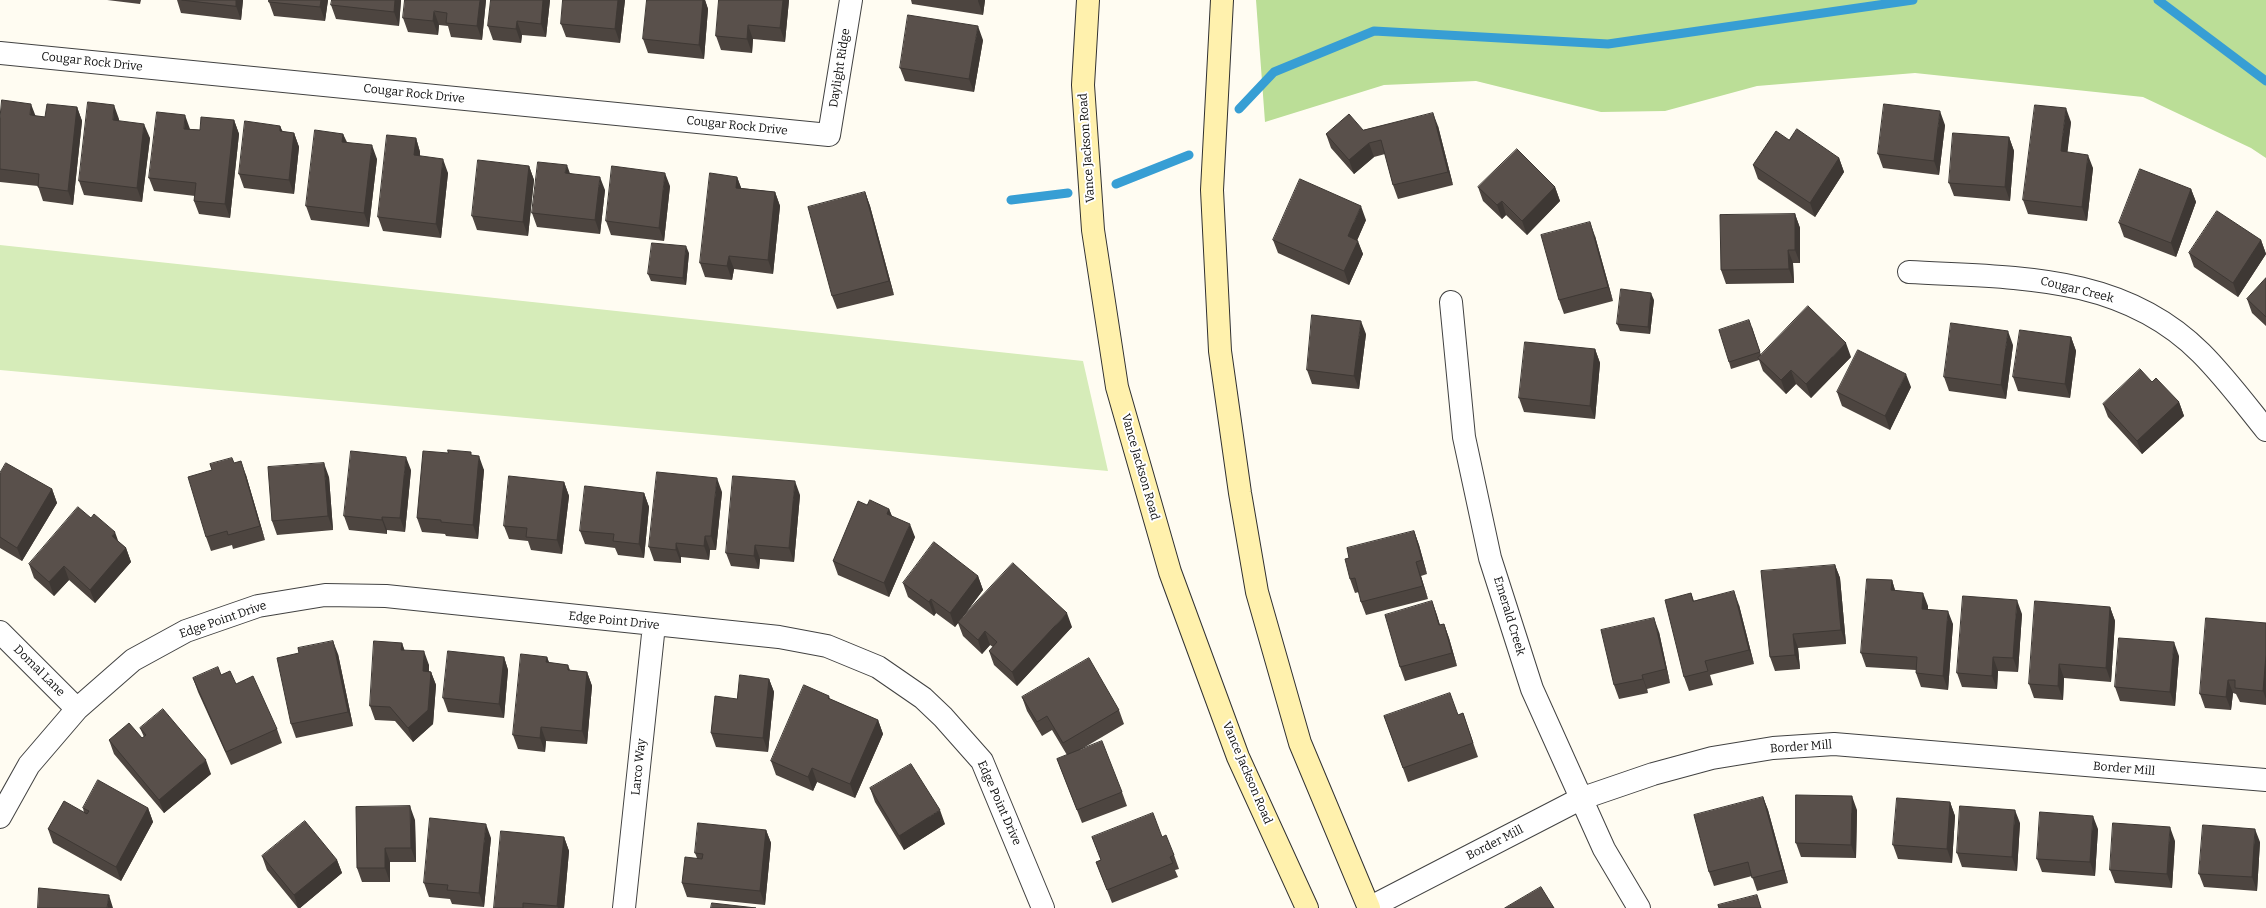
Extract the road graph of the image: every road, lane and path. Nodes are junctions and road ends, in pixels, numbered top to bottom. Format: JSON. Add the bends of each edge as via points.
{"nodes":[{"id":1,"x":851,"y":0,"type":"edge"},
{"id":2,"x":1088,"y":0,"type":"edge"},
{"id":3,"x":1222,"y":0,"type":"edge"},
{"id":4,"x":0,"y":53,"type":"edge"},
{"id":5,"x":829,"y":135,"type":"joint"},
{"id":6,"x":1909,"y":272,"type":"dead end"},
{"id":7,"x":1451,"y":302,"type":"dead end"},
{"id":8,"x":2266,"y":430,"type":"edge"},
{"id":9,"x":654,"y":625,"type":"junction"},
{"id":10,"x":0,"y":632,"type":"edge"},
{"id":11,"x":77,"y":709,"type":"junction"},
{"id":12,"x":2266,"y":780,"type":"edge"},
{"id":13,"x":1580,"y":799,"type":"junction"},
{"id":14,"x":0,"y":817,"type":"edge"},
{"id":15,"x":624,"y":908,"type":"edge"},
{"id":16,"x":1043,"y":908,"type":"edge"},
{"id":17,"x":1307,"y":908,"type":"edge"},
{"id":18,"x":1369,"y":908,"type":"edge"},
{"id":19,"x":1640,"y":908,"type":"edge"}],
"edges":[{"from":1,"to":5,"type":"street","name":"Daylight Ridge"},
{"from":2,"to":17,"type":"main road","name":"Vance Jackson Road","via":[[1083,85],[1093,230],[1117,387],[1170,572],[1238,758]]},
{"from":3,"to":18,"type":"main road","via":[[1212,190],[1220,351],[1240,494],[1257,592],[1300,743]]},
{"from":4,"to":5,"type":"street","name":"Cougar Rock Drive"},
{"from":6,"to":8,"type":"street","name":"Cougar Creek","via":[[2044,280],[2109,295],[2158,319],[2185,339],[2220,373]]},
{"from":7,"to":13,"type":"street","name":"Emerald Creek","via":[[1464,437],[1490,558],[1532,689]]},
{"from":9,"to":11,"type":"street","name":"Edge Point Drive","via":[[386,596],[324,595],[258,606],[186,631],[134,660]]},
{"from":9,"to":15,"type":"street","name":"Larco Way"},
{"from":9,"to":16,"type":"street","name":"Edge Point Drive","via":[[779,637],[828,646],[878,667],[901,681],[943,717],[982,761]]},
{"from":10,"to":11,"type":"street","name":"Domal Lane"},
{"from":11,"to":14,"type":"street","name":"Edge Point Drive","via":[[29,765]]},
{"from":12,"to":13,"type":"street","name":"Border Mill","via":[[1834,744],[1773,748],[1712,758],[1653,774]]},
{"from":13,"to":18,"type":"street","name":"Border Mill"},
{"from":13,"to":19,"type":"street","name":"Emerald Creek","via":[[1604,849]]}]}
